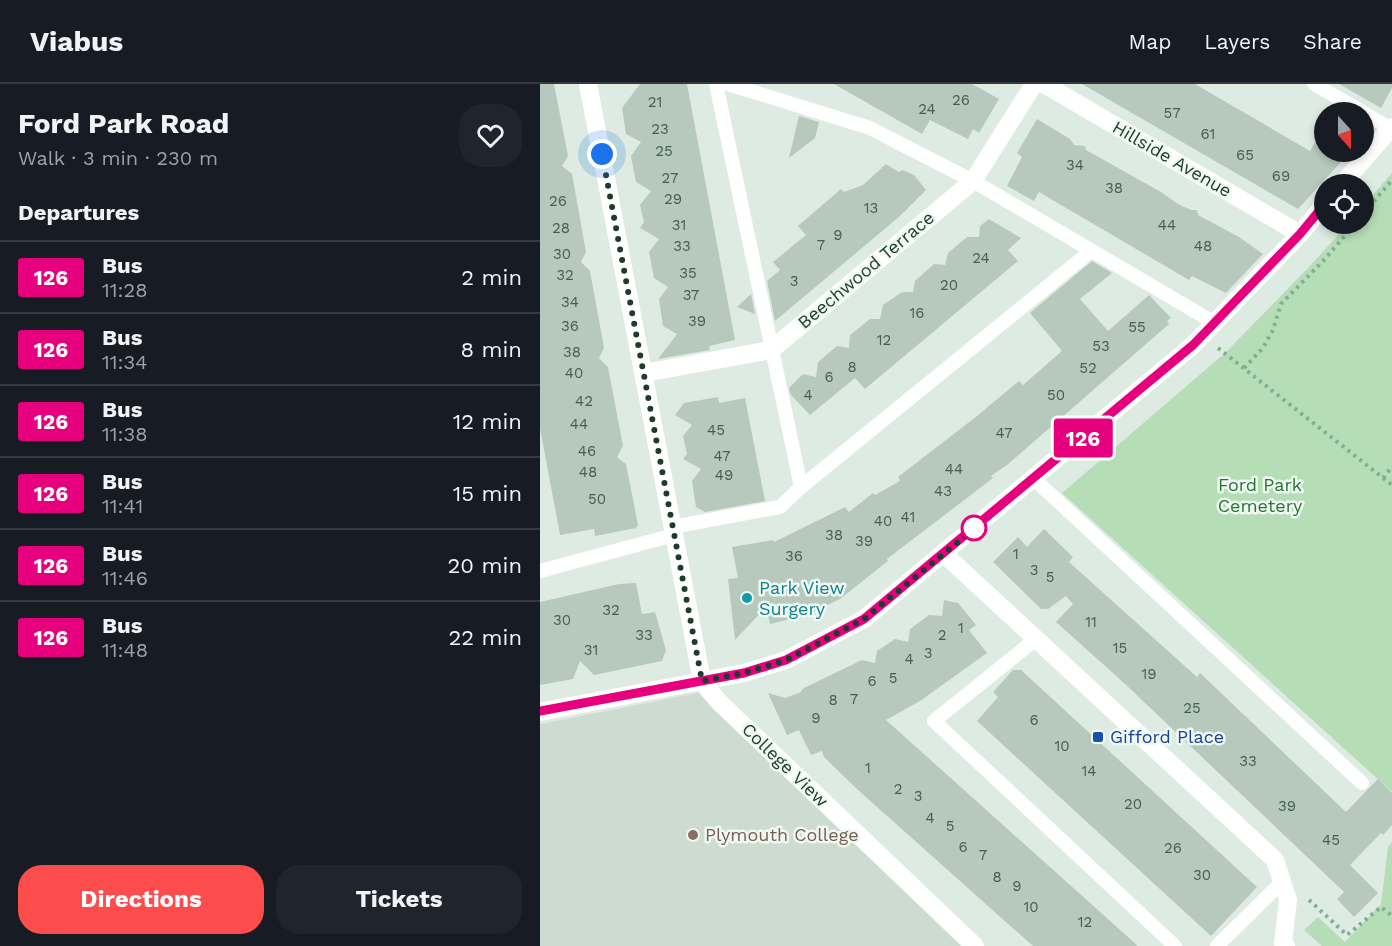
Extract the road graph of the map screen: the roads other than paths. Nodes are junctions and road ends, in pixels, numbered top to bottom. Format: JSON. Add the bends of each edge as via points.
{"nodes":[{"id":1,"x":588,"y":84,"type":"edge"},
{"id":2,"x":716,"y":84,"type":"edge"},
{"id":3,"x":728,"y":84,"type":"edge"},
{"id":4,"x":1034,"y":84,"type":"edge"},
{"id":5,"x":1044,"y":84,"type":"edge"},
{"id":6,"x":1314,"y":84,"type":"edge"},
{"id":7,"x":1344,"y":102,"type":"edge"},
{"id":8,"x":1374,"y":119,"type":"edge"},
{"id":9,"x":1391,"y":128,"type":"edge"},
{"id":10,"x":1351,"y":174,"type":"edge"},
{"id":11,"x":972,"y":181,"type":"junction"},
{"id":12,"x":1314,"y":217,"type":"edge"},
{"id":13,"x":1300,"y":234,"type":"junction"},
{"id":14,"x":1091,"y":251,"type":"junction"},
{"id":15,"x":1209,"y":329,"type":"junction"},
{"id":16,"x":771,"y":350,"type":"junction"},
{"id":17,"x":644,"y":373,"type":"junction"},
{"id":18,"x":1034,"y":479,"type":"junction"},
{"id":19,"x":801,"y":487,"type":"junction"},
{"id":20,"x":673,"y":531,"type":"junction"},
{"id":21,"x":943,"y":553,"type":"junction"},
{"id":22,"x":540,"y":571,"type":"edge"},
{"id":23,"x":1036,"y":639,"type":"junction"},
{"id":24,"x":702,"y":681,"type":"junction"},
{"id":25,"x":540,"y":711,"type":"edge"},
{"id":26,"x":1362,"y":783,"type":"dead end"},
{"id":27,"x":1283,"y":881,"type":"junction"},
{"id":28,"x":1285,"y":945,"type":"edge"},
{"id":29,"x":975,"y":946,"type":"edge"},
{"id":30,"x":1175,"y":946,"type":"edge"},
{"id":31,"x":1217,"y":946,"type":"edge"}],
"edges":[{"from":1,"to":17,"type":"street"},
{"from":2,"to":16,"type":"lane"},
{"from":3,"to":11,"type":"lane","via":[[870,128]]},
{"from":4,"to":11,"type":"street","name":"Beechwood Terrace"},
{"from":5,"to":13,"type":"street","name":"Hillside Avenue"},
{"from":6,"to":7,"type":"lane"},
{"from":8,"to":9,"type":"lane"},
{"from":9,"to":10,"type":"street"},
{"from":11,"to":14,"type":"lane"},
{"from":11,"to":16,"type":"street","name":"Beechwood Terrace"},
{"from":12,"to":13,"type":"street"},
{"from":13,"to":15,"type":"street"},
{"from":14,"to":15,"type":"lane"},
{"from":14,"to":19,"type":"lane"},
{"from":15,"to":18,"type":"street"},
{"from":16,"to":17,"type":"street","name":"Beechwood Terrace"},
{"from":16,"to":19,"type":"lane"},
{"from":17,"to":20,"type":"street"},
{"from":18,"to":21,"type":"street"},
{"from":18,"to":26,"type":"lane"},
{"from":19,"to":20,"type":"lane","via":[[780,507]]},
{"from":20,"to":22,"type":"lane"},
{"from":20,"to":24,"type":"street"},
{"from":21,"to":23,"type":"street"},
{"from":21,"to":24,"type":"street","via":[[864,619],[825,641],[786,660]]},
{"from":23,"to":27,"type":"street","via":[[1275,861]]},
{"from":23,"to":30,"type":"lane","via":[[934,721]]},
{"from":24,"to":25,"type":"street"},
{"from":24,"to":29,"type":"street","name":"College View","via":[[719,702]]},
{"from":27,"to":28,"type":"street","via":[[1288,900]]},
{"from":27,"to":31,"type":"lane"}]}
